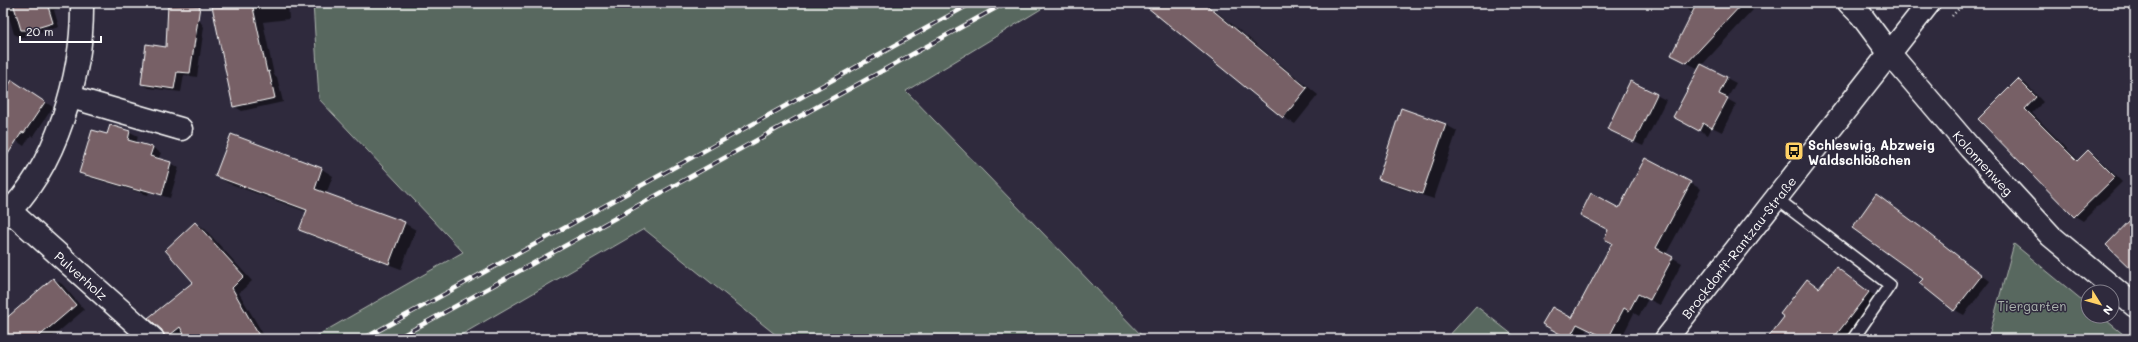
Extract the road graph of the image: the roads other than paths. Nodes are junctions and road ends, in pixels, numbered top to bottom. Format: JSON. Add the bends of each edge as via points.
{"nodes":[{"id":1,"x":82,"y":3,"type":"edge"},
{"id":2,"x":1849,"y":3,"type":"edge"},
{"id":3,"x":1929,"y":3,"type":"edge"},
{"id":4,"x":1890,"y":54,"type":"junction"},
{"id":5,"x":71,"y":97,"type":"junction"},
{"id":6,"x":181,"y":129,"type":"dead end"},
{"id":7,"x":1776,"y":198,"type":"junction"},
{"id":8,"x":7,"y":214,"type":"edge"},
{"id":9,"x":2135,"y":306,"type":"edge"},
{"id":10,"x":152,"y":339,"type":"edge"},
{"id":11,"x":1666,"y":339,"type":"edge"},
{"id":12,"x":1853,"y":339,"type":"edge"}],
"edges":[{"from":1,"to":5,"type":"street","via":[[79,56]]},
{"from":2,"to":4,"type":"street","name":"Kolonnenweg"},
{"from":3,"to":4,"type":"street","name":"Brockdorff-Rantzau-Straße"},
{"from":4,"to":7,"type":"street","name":"Brockdorff-Rantzau-Straße"},
{"from":4,"to":9,"type":"street","name":"Kolonnenweg","via":[[1970,148],[2051,236]]},
{"from":5,"to":6,"type":"street"},
{"from":5,"to":8,"type":"street","via":[[53,144],[32,182]]},
{"from":7,"to":11,"type":"street","name":"Brockdorff-Rantzau-Straße"},
{"from":7,"to":12,"type":"lane","via":[[1890,285]]},
{"from":8,"to":10,"type":"street","name":"Pulverholz"}]}
